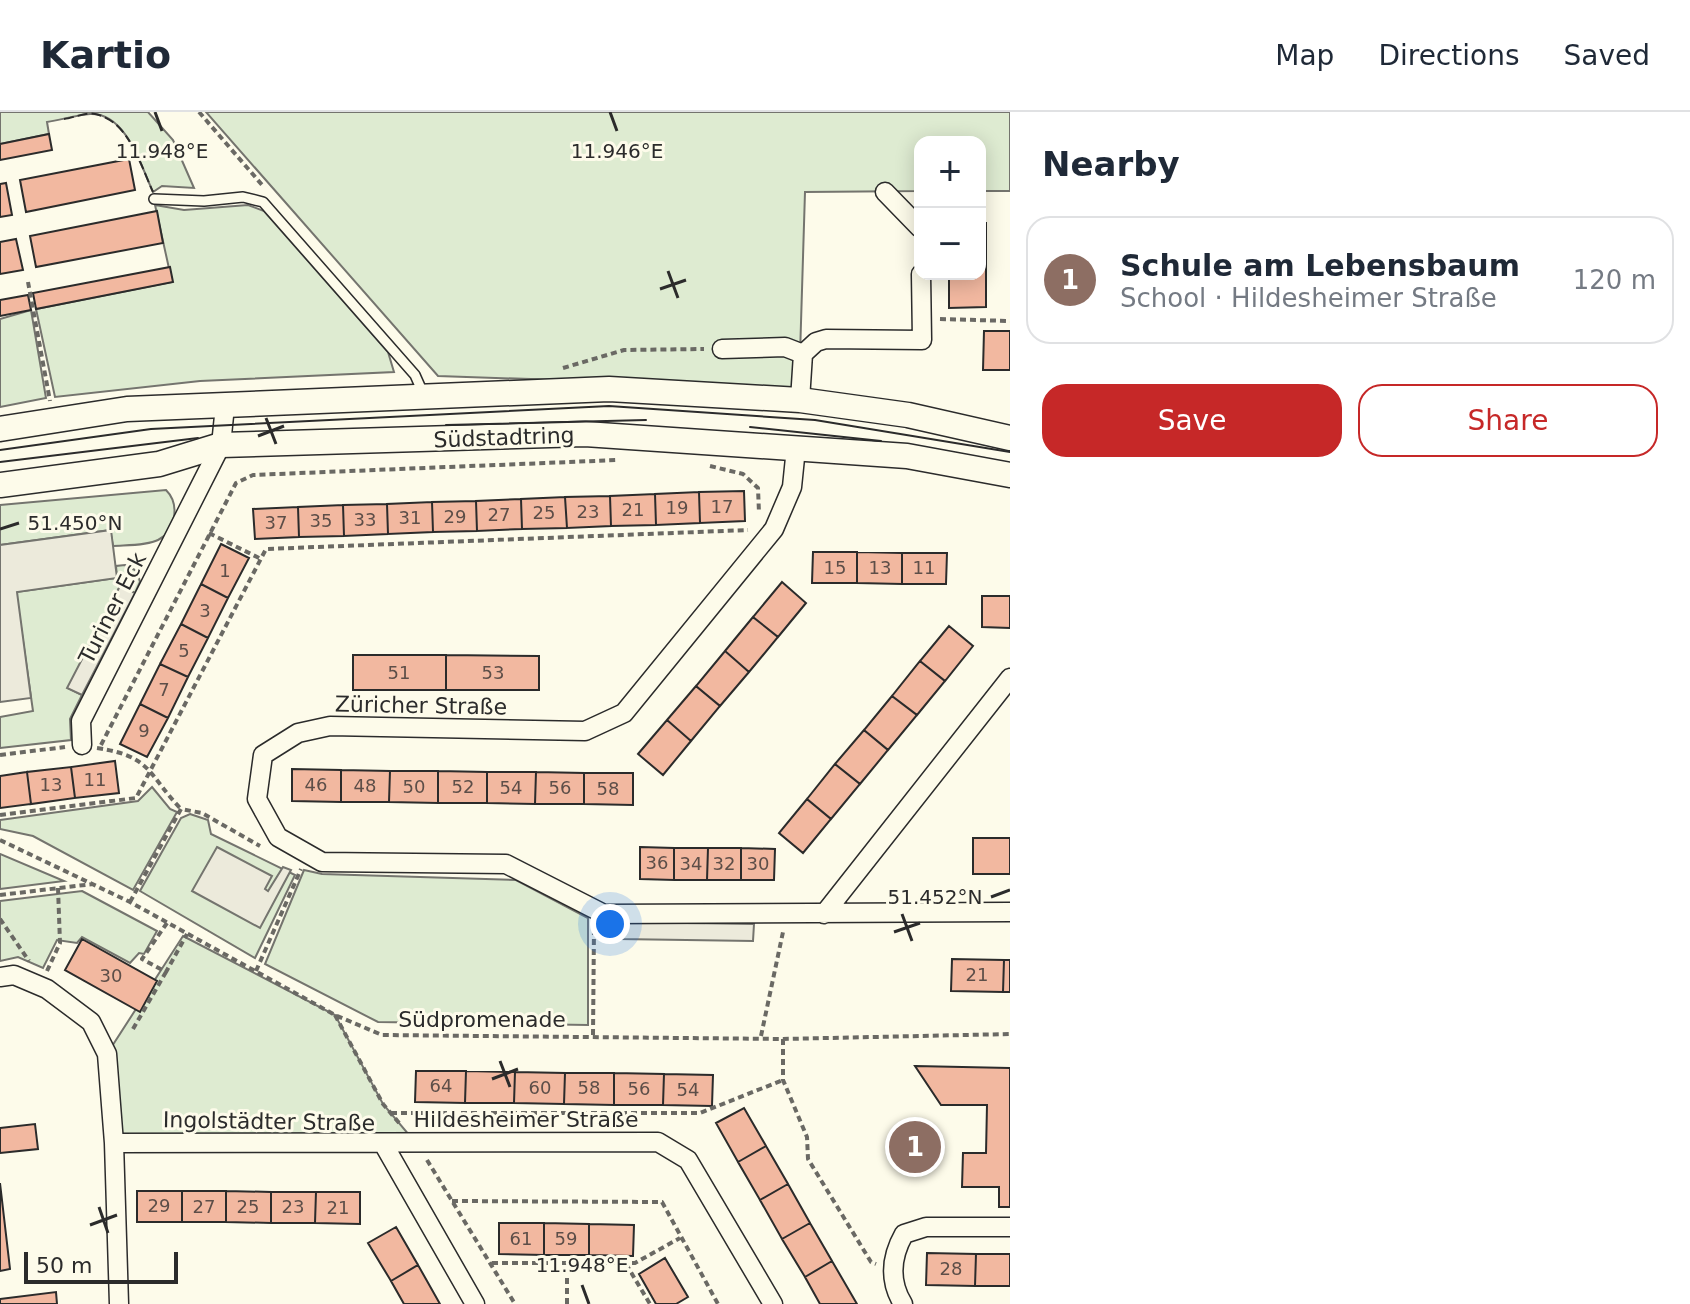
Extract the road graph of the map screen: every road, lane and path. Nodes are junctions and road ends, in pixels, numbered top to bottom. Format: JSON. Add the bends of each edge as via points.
{"nodes":[{"id":1,"x":885,"y":192,"type":"dead end"},
{"id":2,"x":154,"y":199,"type":"dead end"},
{"id":3,"x":914,"y":222,"type":"edge"},
{"id":4,"x":921,"y":280,"type":"edge"},
{"id":5,"x":28,"y":282,"type":"dead end"},
{"id":6,"x":921,"y":319,"type":"junction"},
{"id":7,"x":1010,"y":321,"type":"edge"},
{"id":8,"x":722,"y":349,"type":"joint"},
{"id":9,"x":803,"y":354,"type":"junction"},
{"id":10,"x":550,"y":371,"type":"dead end"},
{"id":11,"x":424,"y":396,"type":"junction"},
{"id":12,"x":800,"y":400,"type":"junction"},
{"id":13,"x":225,"y":406,"type":"junction"},
{"id":14,"x":53,"y":419,"type":"junction"},
{"id":15,"x":0,"y":429,"type":"edge"},
{"id":16,"x":1010,"y":438,"type":"edge"},
{"id":17,"x":221,"y":445,"type":"junction"},
{"id":18,"x":796,"y":448,"type":"junction"},
{"id":19,"x":627,"y":460,"type":"dead end"},
{"id":20,"x":701,"y":464,"type":"dead end"},
{"id":21,"x":1010,"y":475,"type":"edge"},
{"id":22,"x":0,"y":485,"type":"edge"},
{"id":23,"x":774,"y":529,"type":"junction"},
{"id":24,"x":753,"y":530,"type":"junction"},
{"id":25,"x":209,"y":532,"type":"junction"},
{"id":26,"x":261,"y":559,"type":"junction"},
{"id":27,"x":1010,"y":678,"type":"edge"},
{"id":28,"x":91,"y":746,"type":"joint"},
{"id":29,"x":164,"y":792,"type":"dead end"},
{"id":30,"x":181,"y":809,"type":"junction"},
{"id":31,"x":0,"y":815,"type":"edge"},
{"id":32,"x":0,"y":840,"type":"edge"},
{"id":33,"x":263,"y":848,"type":"dead end"},
{"id":34,"x":322,"y":862,"type":"junction"},
{"id":35,"x":94,"y":884,"type":"junction"},
{"id":36,"x":58,"y":888,"type":"junction"},
{"id":37,"x":0,"y":895,"type":"edge"},
{"id":38,"x":130,"y":902,"type":"junction"},
{"id":39,"x":594,"y":909,"type":"junction"},
{"id":40,"x":1010,"y":912,"type":"edge"},
{"id":41,"x":787,"y":914,"type":"junction"},
{"id":42,"x":824,"y":914,"type":"junction"},
{"id":43,"x":0,"y":919,"type":"edge"},
{"id":44,"x":167,"y":923,"type":"junction"},
{"id":45,"x":187,"y":934,"type":"junction"},
{"id":46,"x":31,"y":963,"type":"dead end"},
{"id":47,"x":166,"y":972,"type":"junction"},
{"id":48,"x":256,"y":972,"type":"junction"},
{"id":49,"x":46,"y":973,"type":"dead end"},
{"id":50,"x":0,"y":977,"type":"edge"},
{"id":51,"x":133,"y":1029,"type":"dead end"},
{"id":52,"x":1010,"y":1034,"type":"edge"},
{"id":53,"x":593,"y":1036,"type":"junction"},
{"id":54,"x":761,"y":1036,"type":"junction"},
{"id":55,"x":783,"y":1039,"type":"junction"},
{"id":56,"x":783,"y":1080,"type":"junction"},
{"id":57,"x":391,"y":1113,"type":"dead end"},
{"id":58,"x":114,"y":1143,"type":"junction"},
{"id":59,"x":384,"y":1145,"type":"junction"},
{"id":60,"x":452,"y":1201,"type":"dead end"},
{"id":61,"x":1010,"y":1227,"type":"edge"},
{"id":62,"x":680,"y":1238,"type":"junction"},
{"id":63,"x":492,"y":1263,"type":"dead end"},
{"id":64,"x":567,"y":1263,"type":"junction"},
{"id":65,"x":626,"y":1264,"type":"junction"},
{"id":66,"x":893,"y":1269,"type":"junction"},
{"id":67,"x":119,"y":1304,"type":"edge"},
{"id":68,"x":475,"y":1304,"type":"edge"},
{"id":69,"x":567,"y":1304,"type":"edge"},
{"id":70,"x":650,"y":1304,"type":"edge"},
{"id":71,"x":718,"y":1304,"type":"edge"},
{"id":72,"x":773,"y":1304,"type":"edge"},
{"id":73,"x":903,"y":1304,"type":"edge"}],
"edges":[{"from":1,"to":3,"type":"street"},
{"from":2,"to":11,"type":"lane","via":[[243,197],[263,202],[415,375]]},
{"from":4,"to":6,"type":"street"},
{"from":5,"to":14,"type":"path"},
{"from":6,"to":7,"type":"path"},
{"from":6,"to":9,"type":"street","via":[[922,340],[826,339]]},
{"from":8,"to":9,"type":"street","via":[[785,347]]},
{"from":8,"to":10,"type":"path","via":[[624,350]]},
{"from":9,"to":12,"type":"street"},
{"from":11,"to":12,"type":"street","name":"Südstadtring","via":[[609,389]]},
{"from":11,"to":13,"type":"street","name":"Südstadtring"},
{"from":12,"to":16,"type":"street","name":"Südstadtring","via":[[908,415]]},
{"from":13,"to":14,"type":"street","name":"Südstadtring","via":[[127,409]]},
{"from":13,"to":17,"type":"street","name":"Turiner Eck"},
{"from":14,"to":15,"type":"street","name":"Südstadtring"},
{"from":17,"to":18,"type":"street","name":"Südstadtring","via":[[585,434]]},
{"from":17,"to":22,"type":"street","name":"Südstadtring","via":[[159,464]]},
{"from":17,"to":28,"type":"street","name":"Turiner Eck","via":[[81,721]]},
{"from":18,"to":21,"type":"street","name":"Südstadtring","via":[[907,456]]},
{"from":18,"to":23,"type":"street","name":"Züricher Straße","via":[[792,487]]},
{"from":19,"to":25,"type":"path","via":[[253,475],[236,483]]},
{"from":20,"to":24,"type":"path","via":[[743,474],[758,488]]},
{"from":23,"to":24,"type":"path"},
{"from":23,"to":34,"type":"street","name":"Züricher Straße","via":[[624,713],[585,731],[330,726],[298,733],[263,755],[257,799],[278,837]]},
{"from":24,"to":26,"type":"path","via":[[266,549]]},
{"from":25,"to":26,"type":"path"},
{"from":25,"to":28,"type":"path"},
{"from":26,"to":31,"type":"path","via":[[136,798]]},
{"from":27,"to":42,"type":"street"},
{"from":29,"to":30,"type":"path"},
{"from":30,"to":33,"type":"path","via":[[202,813]]},
{"from":30,"to":38,"type":"path"},
{"from":32,"to":35,"type":"path","name":"Südpromenade"},
{"from":34,"to":39,"type":"street","name":"Züricher Straße","via":[[506,864]]},
{"from":34,"to":48,"type":"path","via":[[305,860]]},
{"from":35,"to":36,"type":"path"},
{"from":35,"to":38,"type":"path","name":"Südpromenade"},
{"from":36,"to":37,"type":"path"},
{"from":36,"to":49,"type":"path","via":[[60,943]]},
{"from":38,"to":44,"type":"path","name":"Südpromenade"},
{"from":39,"to":41,"type":"street","name":"Züricher Straße","via":[[604,914]]},
{"from":39,"to":53,"type":"path"},
{"from":40,"to":42,"type":"street","name":"Züricher Straße"},
{"from":41,"to":42,"type":"street","name":"Züricher Straße"},
{"from":41,"to":54,"type":"path"},
{"from":43,"to":46,"type":"path"},
{"from":44,"to":45,"type":"path","name":"Südpromenade"},
{"from":44,"to":47,"type":"path","via":[[142,959]]},
{"from":45,"to":47,"type":"path"},
{"from":45,"to":48,"type":"path","name":"Südpromenade"},
{"from":47,"to":51,"type":"path"},
{"from":48,"to":53,"type":"path","name":"Südpromenade","via":[[382,1035]]},
{"from":50,"to":58,"type":"street","via":[[14,975],[47,989],[91,1022],[107,1054]]},
{"from":52,"to":55,"type":"path","name":"Südpromenade"},
{"from":53,"to":54,"type":"path","name":"Südpromenade"},
{"from":54,"to":55,"type":"path","name":"Südpromenade"},
{"from":55,"to":56,"type":"path"},
{"from":56,"to":57,"type":"path","via":[[700,1113]]},
{"from":56,"to":66,"type":"path","via":[[807,1137],[808,1159],[871,1262]]},
{"from":58,"to":59,"type":"street","name":"Ingolstädter Straße"},
{"from":58,"to":67,"type":"street"},
{"from":59,"to":68,"type":"street","name":"Ingolstädter Straße"},
{"from":59,"to":72,"type":"street","name":"Hildesheimer Straße","via":[[658,1142],[688,1160]]},
{"from":60,"to":62,"type":"path","via":[[662,1202]]},
{"from":61,"to":66,"type":"street","via":[[926,1227],[904,1234],[892,1254]]},
{"from":62,"to":65,"type":"path"},
{"from":62,"to":71,"type":"path"},
{"from":63,"to":64,"type":"path"},
{"from":64,"to":65,"type":"path"},
{"from":64,"to":69,"type":"path"},
{"from":65,"to":70,"type":"path"},
{"from":66,"to":73,"type":"street"}]}
